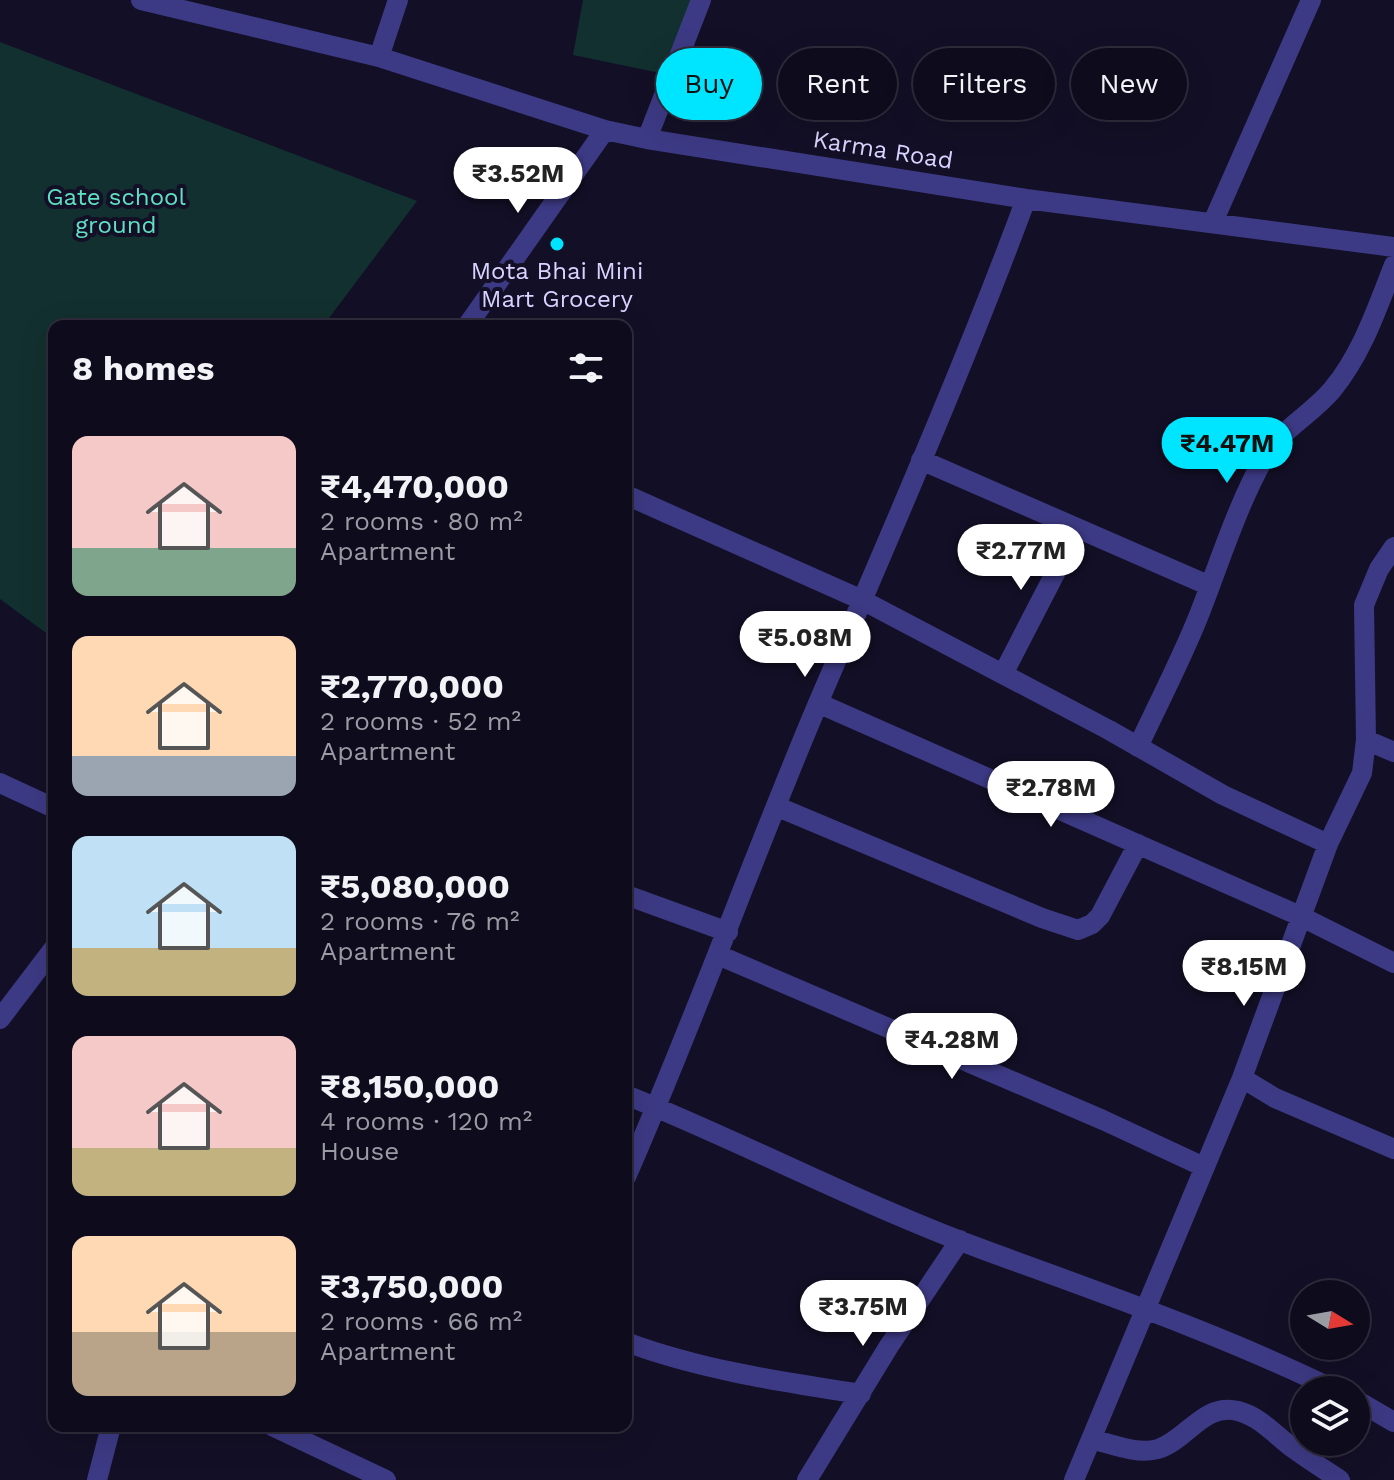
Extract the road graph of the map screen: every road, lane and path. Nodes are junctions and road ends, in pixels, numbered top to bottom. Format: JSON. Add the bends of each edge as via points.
{"nodes":[{"id":1,"x":141,"y":0,"type":"edge"},
{"id":2,"x":398,"y":0,"type":"edge"},
{"id":3,"x":701,"y":0,"type":"edge"},
{"id":4,"x":1311,"y":0,"type":"edge"},
{"id":5,"x":379,"y":57,"type":"junction"},
{"id":6,"x":605,"y":130,"type":"junction"},
{"id":7,"x":647,"y":139,"type":"junction"},
{"id":8,"x":1026,"y":199,"type":"junction"},
{"id":9,"x":1213,"y":222,"type":"junction"},
{"id":10,"x":1394,"y":247,"type":"edge"},
{"id":11,"x":1394,"y":265,"type":"edge"},
{"id":12,"x":471,"y":320,"type":"edge"},
{"id":13,"x":921,"y":460,"type":"junction"},
{"id":14,"x":632,"y":498,"type":"edge"},
{"id":15,"x":1078,"y":529,"type":"junction"},
{"id":16,"x":1394,"y":547,"type":"edge"},
{"id":17,"x":1210,"y":586,"type":"junction"},
{"id":18,"x":862,"y":600,"type":"junction"},
{"id":19,"x":1003,"y":674,"type":"junction"},
{"id":20,"x":818,"y":703,"type":"junction"},
{"id":21,"x":1366,"y":740,"type":"junction"},
{"id":22,"x":1138,"y":747,"type":"junction"},
{"id":23,"x":1394,"y":752,"type":"edge"},
{"id":24,"x":0,"y":783,"type":"edge"},
{"id":25,"x":48,"y":805,"type":"edge"},
{"id":26,"x":778,"y":807,"type":"junction"},
{"id":27,"x":1138,"y":844,"type":"junction"},
{"id":28,"x":1328,"y":844,"type":"junction"},
{"id":29,"x":632,"y":897,"type":"edge"},
{"id":30,"x":1300,"y":916,"type":"junction"},
{"id":31,"x":728,"y":932,"type":"junction"},
{"id":32,"x":718,"y":955,"type":"junction"},
{"id":33,"x":48,"y":956,"type":"edge"},
{"id":34,"x":1394,"y":963,"type":"edge"},
{"id":35,"x":0,"y":1019,"type":"edge"},
{"id":36,"x":1242,"y":1078,"type":"junction"},
{"id":37,"x":632,"y":1098,"type":"edge"},
{"id":38,"x":657,"y":1108,"type":"junction"},
{"id":39,"x":1394,"y":1149,"type":"edge"},
{"id":40,"x":632,"y":1164,"type":"edge"},
{"id":41,"x":1204,"y":1167,"type":"junction"},
{"id":42,"x":960,"y":1240,"type":"junction"},
{"id":43,"x":1145,"y":1308,"type":"junction"},
{"id":44,"x":632,"y":1344,"type":"edge"},
{"id":45,"x":1303,"y":1376,"type":"edge"},
{"id":46,"x":861,"y":1394,"type":"junction"},
{"id":47,"x":1370,"y":1408,"type":"edge"},
{"id":48,"x":1394,"y":1422,"type":"edge"},
{"id":49,"x":109,"y":1432,"type":"edge"},
{"id":50,"x":284,"y":1432,"type":"edge"},
{"id":51,"x":1091,"y":1439,"type":"junction"},
{"id":52,"x":377,"y":1479,"type":"edge"},
{"id":53,"x":97,"y":1480,"type":"edge"},
{"id":54,"x":807,"y":1480,"type":"edge"},
{"id":55,"x":1074,"y":1480,"type":"edge"},
{"id":56,"x":1340,"y":1480,"type":"edge"}],
"edges":[{"from":1,"to":5,"type":"street","name":"Karma Road"},
{"from":2,"to":5,"type":"street"},
{"from":3,"to":7,"type":"street"},
{"from":4,"to":9,"type":"street"},
{"from":5,"to":6,"type":"street","name":"Karma Road"},
{"from":6,"to":7,"type":"street","name":"Karma Road"},
{"from":6,"to":12,"type":"street"},
{"from":7,"to":8,"type":"street","name":"Karma Road"},
{"from":8,"to":9,"type":"street","name":"Karma Road"},
{"from":8,"to":13,"type":"street"},
{"from":9,"to":10,"type":"street","name":"Karma Road"},
{"from":11,"to":17,"type":"street","via":[[1350,366],[1266,456]]},
{"from":13,"to":15,"type":"street"},
{"from":13,"to":18,"type":"street"},
{"from":14,"to":18,"type":"street"},
{"from":15,"to":17,"type":"street"},
{"from":15,"to":19,"type":"street"},
{"from":16,"to":21,"type":"street","via":[[1364,605]]},
{"from":17,"to":22,"type":"street"},
{"from":18,"to":19,"type":"street"},
{"from":18,"to":20,"type":"street"},
{"from":19,"to":22,"type":"street"},
{"from":20,"to":26,"type":"street"},
{"from":20,"to":27,"type":"street"},
{"from":21,"to":23,"type":"street"},
{"from":21,"to":28,"type":"street","via":[[1362,773]]},
{"from":22,"to":28,"type":"street","via":[[1223,795]]},
{"from":24,"to":25,"type":"street"},
{"from":26,"to":27,"type":"street","via":[[1078,930],[1100,916]]},
{"from":26,"to":31,"type":"street"},
{"from":27,"to":30,"type":"street"},
{"from":28,"to":30,"type":"street"},
{"from":29,"to":31,"type":"street"},
{"from":30,"to":34,"type":"street"},
{"from":30,"to":36,"type":"street"},
{"from":31,"to":32,"type":"street"},
{"from":32,"to":38,"type":"street"},
{"from":32,"to":41,"type":"street"},
{"from":33,"to":35,"type":"street"},
{"from":36,"to":39,"type":"street","via":[[1275,1098]]},
{"from":36,"to":41,"type":"street"},
{"from":37,"to":38,"type":"street"},
{"from":38,"to":40,"type":"street"},
{"from":38,"to":42,"type":"street"},
{"from":41,"to":43,"type":"street"},
{"from":42,"to":43,"type":"street"},
{"from":42,"to":46,"type":"street"},
{"from":43,"to":45,"type":"street"},
{"from":43,"to":51,"type":"street"},
{"from":44,"to":46,"type":"street","via":[[772,1380]]},
{"from":46,"to":54,"type":"street"},
{"from":47,"to":48,"type":"street"},
{"from":49,"to":53,"type":"street"},
{"from":50,"to":52,"type":"street"},
{"from":51,"to":55,"type":"street"},
{"from":51,"to":56,"type":"street","via":[[1155,1450],[1208,1415],[1223,1409],[1239,1411]]}]}
